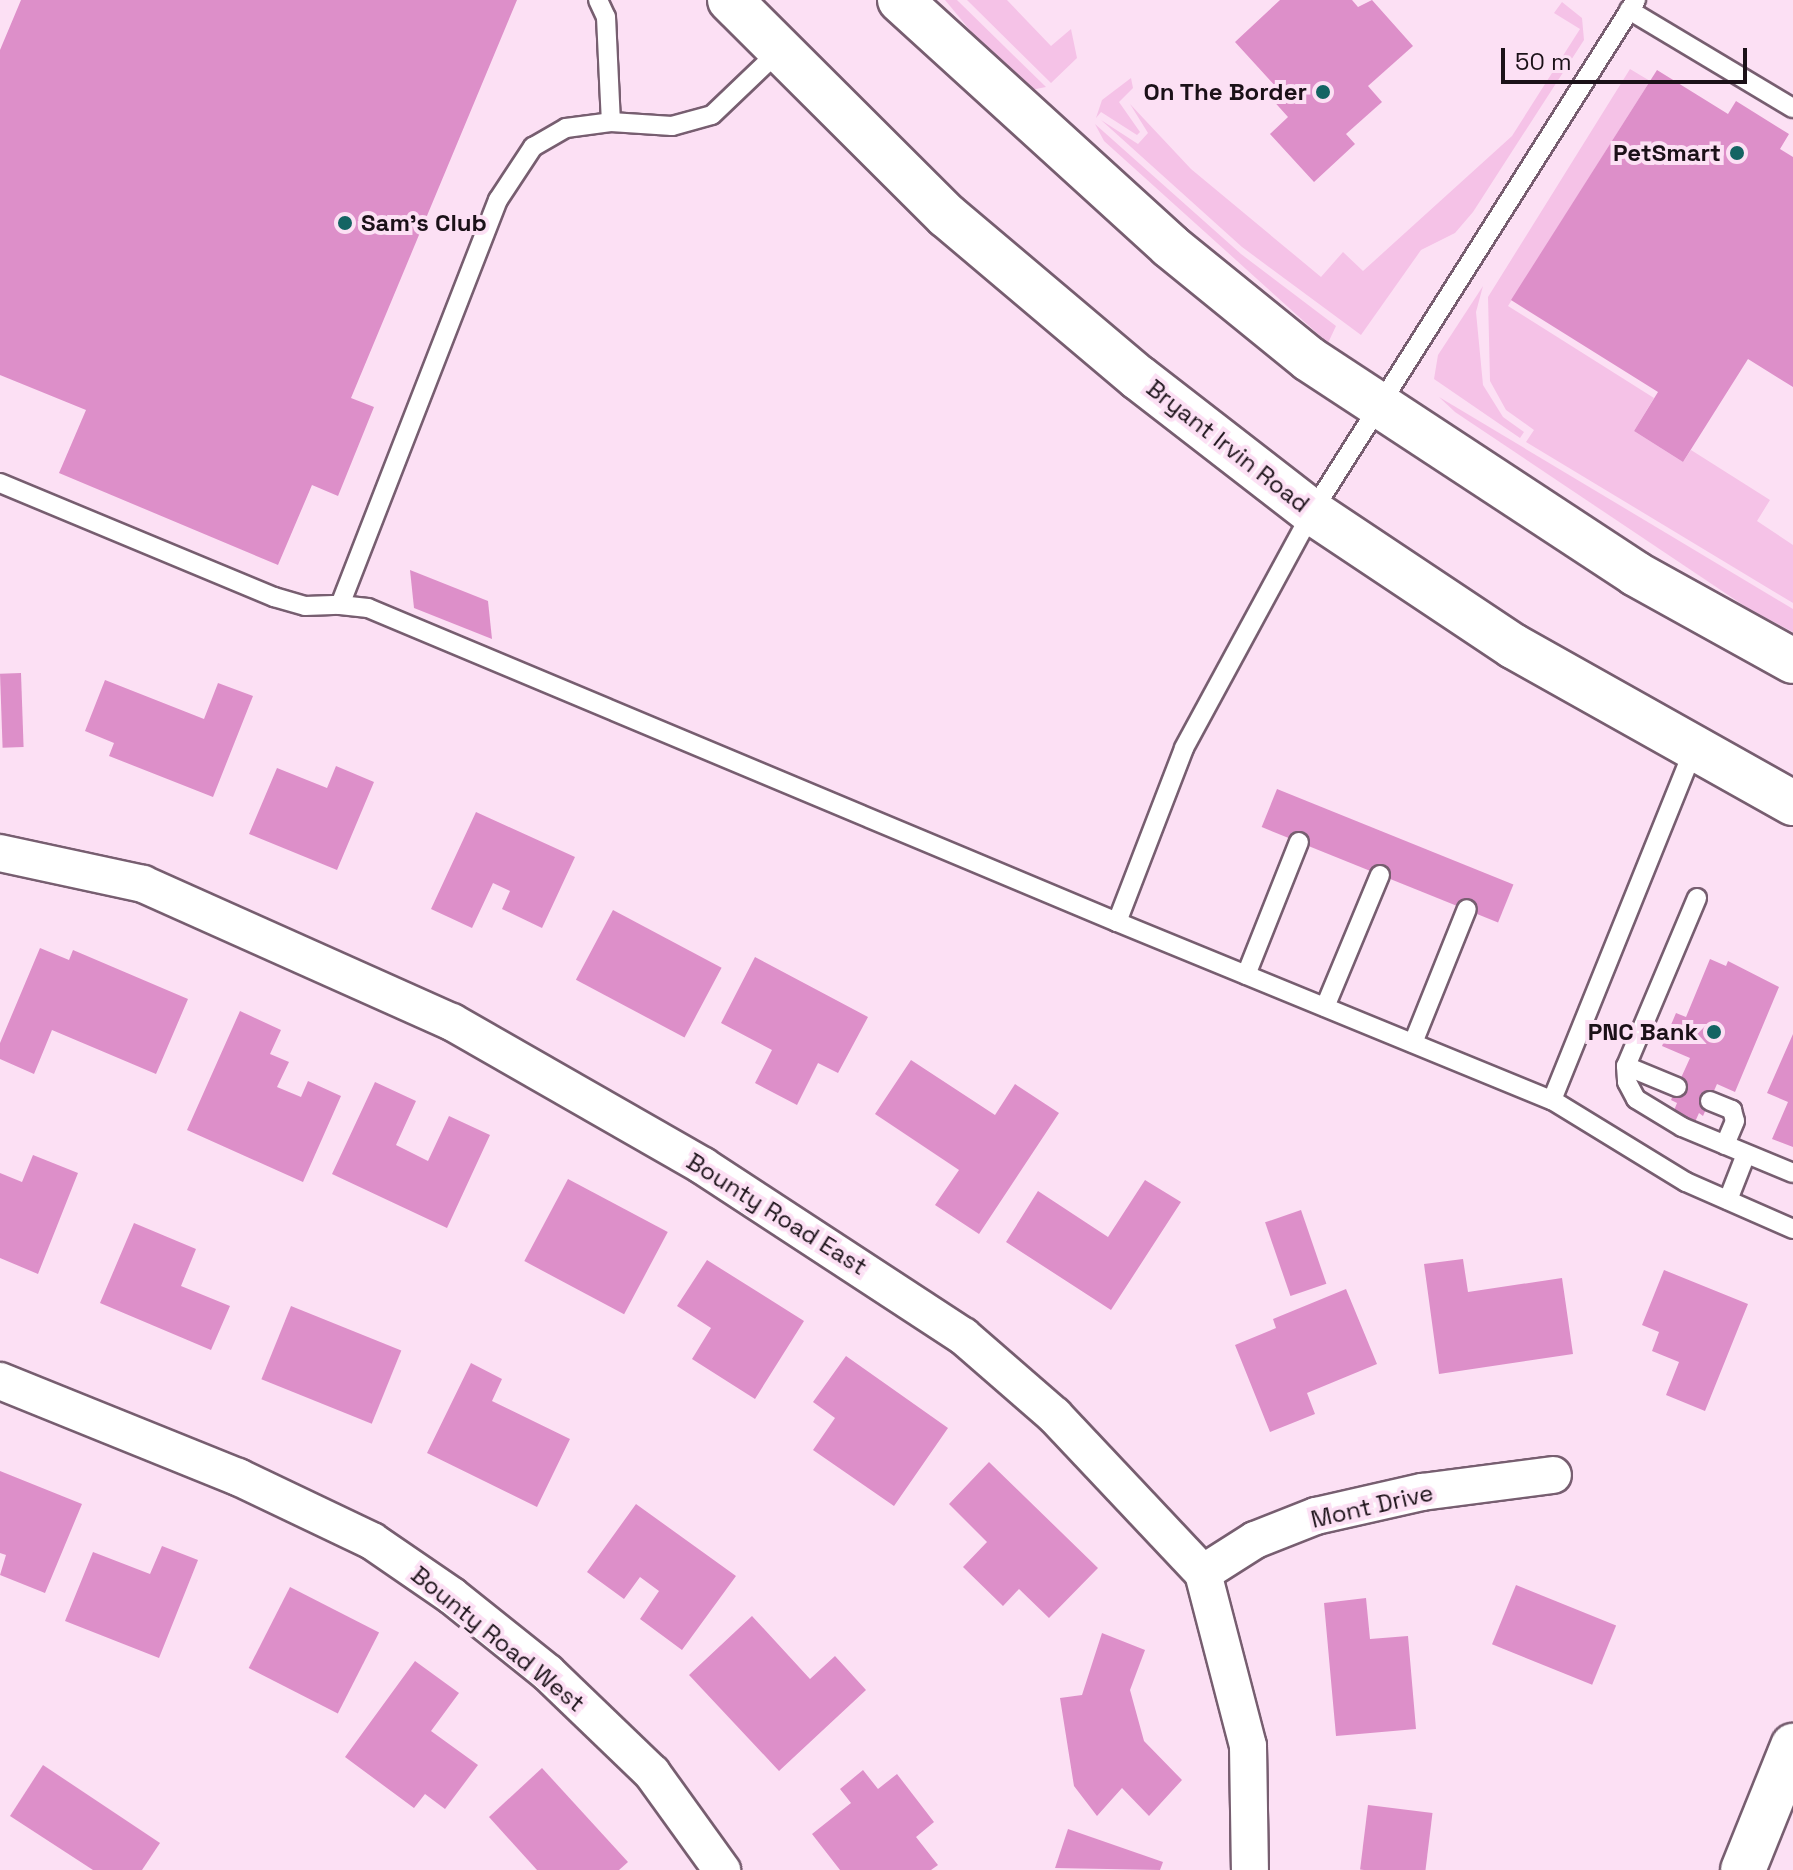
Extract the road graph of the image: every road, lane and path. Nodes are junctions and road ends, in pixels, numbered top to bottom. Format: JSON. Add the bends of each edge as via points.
{"nodes":[{"id":1,"x":598,"y":0,"type":"edge"},
{"id":2,"x":730,"y":0,"type":"edge"},
{"id":3,"x":900,"y":0,"type":"edge"},
{"id":4,"x":1632,"y":5,"type":"edge"},
{"id":5,"x":779,"y":51,"type":"junction"},
{"id":6,"x":1793,"y":108,"type":"edge"},
{"id":7,"x":611,"y":122,"type":"junction"},
{"id":8,"x":1377,"y":407,"type":"junction"},
{"id":9,"x":0,"y":483,"type":"edge"},
{"id":10,"x":1312,"y":512,"type":"junction"},
{"id":11,"x":340,"y":605,"type":"junction"},
{"id":12,"x":1793,"y":661,"type":"edge"},
{"id":13,"x":1694,"y":749,"type":"junction"},
{"id":14,"x":1793,"y":803,"type":"edge"},
{"id":15,"x":1299,"y":842,"type":"dead end"},
{"id":16,"x":0,"y":853,"type":"edge"},
{"id":17,"x":1380,"y":875,"type":"dead end"},
{"id":18,"x":1697,"y":898,"type":"dead end"},
{"id":19,"x":1467,"y":909,"type":"dead end"},
{"id":20,"x":1117,"y":922,"type":"junction"},
{"id":21,"x":1246,"y":975,"type":"junction"},
{"id":22,"x":1325,"y":1007,"type":"junction"},
{"id":23,"x":1413,"y":1043,"type":"junction"},
{"id":24,"x":1626,"y":1066,"type":"junction"},
{"id":25,"x":1677,"y":1087,"type":"dead end"},
{"id":26,"x":1552,"y":1100,"type":"junction"},
{"id":27,"x":1710,"y":1101,"type":"dead end"},
{"id":28,"x":1725,"y":1145,"type":"junction"},
{"id":29,"x":1746,"y":1154,"type":"junction"},
{"id":30,"x":1793,"y":1173,"type":"edge"},
{"id":31,"x":1728,"y":1200,"type":"junction"},
{"id":32,"x":1793,"y":1229,"type":"edge"},
{"id":33,"x":0,"y":1381,"type":"edge"},
{"id":34,"x":1553,"y":1475,"type":"dead end"},
{"id":35,"x":1203,"y":1573,"type":"junction"},
{"id":36,"x":1793,"y":1746,"type":"edge"},
{"id":37,"x":722,"y":1870,"type":"edge"},
{"id":38,"x":1250,"y":1870,"type":"edge"},
{"id":39,"x":1743,"y":1870,"type":"edge"}],
"edges":[{"from":1,"to":7,"type":"lane","via":[[606,17]]},
{"from":2,"to":5,"type":"main road","name":"Bryant Irvin Road"},
{"from":3,"to":8,"type":"main road","via":[[1192,265]]},
{"from":4,"to":6,"type":"lane"},
{"from":4,"to":8,"type":"lane"},
{"from":5,"to":7,"type":"lane","via":[[712,115],[672,126]]},
{"from":5,"to":10,"type":"main road","name":"Bryant Irvin Road","via":[[947,216],[1139,378]]},
{"from":7,"to":11,"type":"lane","via":[[566,128],[533,147],[498,200]]},
{"from":8,"to":10,"type":"lane"},
{"from":8,"to":12,"type":"main road","via":[[1636,574]]},
{"from":9,"to":11,"type":"lane","via":[[274,597],[305,606]]},
{"from":10,"to":13,"type":"main road","name":"Bryant Irvin Road","via":[[1450,607]]},
{"from":10,"to":20,"type":"lane","via":[[1184,748]]},
{"from":11,"to":20,"type":"lane","via":[[368,608]]},
{"from":13,"to":14,"type":"main road","name":"Bryant Irvin Road"},
{"from":13,"to":26,"type":"lane"},
{"from":15,"to":21,"type":"lane"},
{"from":16,"to":35,"type":"street","name":"Bounty Road East","via":[[143,884],[334,968],[452,1022],[703,1166],[963,1336],[1054,1415]]},
{"from":17,"to":22,"type":"lane"},
{"from":18,"to":24,"type":"lane"},
{"from":19,"to":23,"type":"lane"},
{"from":20,"to":21,"type":"lane"},
{"from":21,"to":22,"type":"lane"},
{"from":22,"to":23,"type":"lane"},
{"from":23,"to":26,"type":"lane"},
{"from":24,"to":25,"type":"lane"},
{"from":24,"to":28,"type":"lane","via":[[1636,1099]]},
{"from":26,"to":31,"type":"lane","via":[[1686,1182]]},
{"from":27,"to":28,"type":"lane","via":[[1732,1110],[1735,1121]]},
{"from":28,"to":29,"type":"lane"},
{"from":29,"to":30,"type":"lane"},
{"from":29,"to":31,"type":"lane"},
{"from":31,"to":32,"type":"lane"},
{"from":33,"to":37,"type":"street","name":"Bounty Road West","via":[[238,1477],[383,1549],[548,1673],[652,1773]]},
{"from":34,"to":35,"type":"street","name":"Mont Drive","via":[[1422,1492],[1316,1516],[1255,1540]]},
{"from":35,"to":38,"type":"street","name":"Bounty Road East","via":[[1248,1746]]},
{"from":36,"to":39,"type":"main road"}]}
